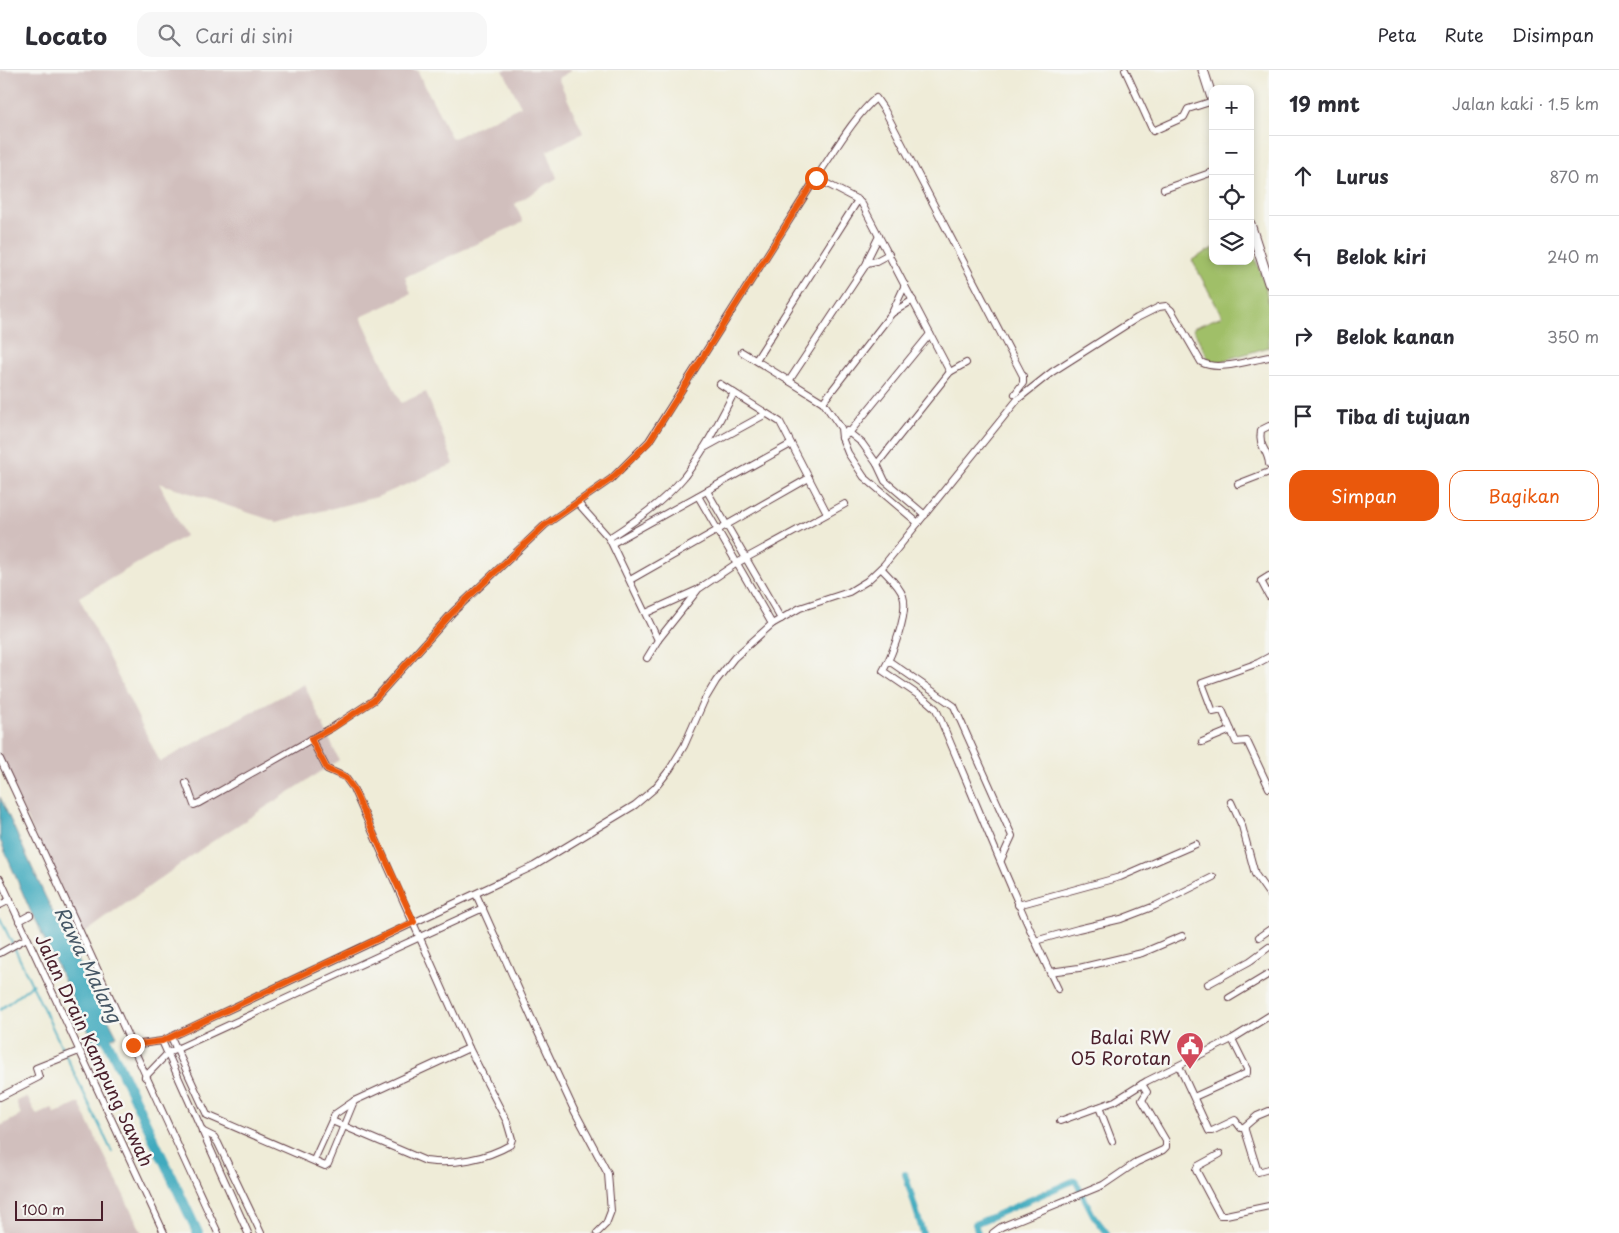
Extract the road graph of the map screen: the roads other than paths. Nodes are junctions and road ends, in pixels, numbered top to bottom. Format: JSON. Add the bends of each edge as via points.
{"nodes":[{"id":1,"x":1126,"y":70,"type":"edge"},
{"id":2,"x":1203,"y":70,"type":"edge"},
{"id":3,"x":1209,"y":89,"type":"edge"},
{"id":4,"x":1209,"y":102,"type":"edge"},
{"id":5,"x":1209,"y":173,"type":"edge"},
{"id":6,"x":816,"y":178,"type":"junction"},
{"id":7,"x":1164,"y":189,"type":"dead end"},
{"id":8,"x":858,"y":200,"type":"junction"},
{"id":9,"x":880,"y":236,"type":"junction"},
{"id":10,"x":1254,"y":236,"type":"edge"},
{"id":11,"x":889,"y":254,"type":"junction"},
{"id":12,"x":867,"y":263,"type":"junction"},
{"id":13,"x":1269,"y":283,"type":"edge"},
{"id":14,"x":905,"y":285,"type":"junction"},
{"id":15,"x":913,"y":300,"type":"junction"},
{"id":16,"x":892,"y":313,"type":"junction"},
{"id":17,"x":930,"y":334,"type":"junction"},
{"id":18,"x":742,"y":352,"type":"dead end"},
{"id":19,"x":1269,"y":357,"type":"edge"},
{"id":20,"x":756,"y":360,"type":"junction"},
{"id":21,"x":966,"y":363,"type":"dead end"},
{"id":22,"x":950,"y":372,"type":"junction"},
{"id":23,"x":789,"y":381,"type":"junction"},
{"id":24,"x":720,"y":384,"type":"dead end"},
{"id":25,"x":734,"y":394,"type":"junction"},
{"id":26,"x":1015,"y":394,"type":"dead end"},
{"id":27,"x":823,"y":402,"type":"junction"},
{"id":28,"x":766,"y":414,"type":"junction"},
{"id":29,"x":1269,"y":426,"type":"edge"},
{"id":30,"x":841,"y":428,"type":"junction"},
{"id":31,"x":850,"y":432,"type":"junction"},
{"id":32,"x":842,"y":438,"type":"junction"},
{"id":33,"x":791,"y":444,"type":"junction"},
{"id":34,"x":702,"y":449,"type":"junction"},
{"id":35,"x":877,"y":464,"type":"junction"},
{"id":36,"x":1269,"y":464,"type":"edge"},
{"id":37,"x":1269,"y":472,"type":"edge"},
{"id":38,"x":809,"y":478,"type":"junction"},
{"id":39,"x":885,"y":481,"type":"junction"},
{"id":40,"x":1238,"y":484,"type":"dead end"},
{"id":41,"x":878,"y":490,"type":"junction"},
{"id":42,"x":707,"y":491,"type":"junction"},
{"id":43,"x":698,"y":496,"type":"junction"},
{"id":44,"x":578,"y":503,"type":"junction"},
{"id":45,"x":845,"y":504,"type":"dead end"},
{"id":46,"x":827,"y":513,"type":"junction"},
{"id":47,"x":925,"y":515,"type":"junction"},
{"id":48,"x":918,"y":523,"type":"junction"},
{"id":49,"x":726,"y":524,"type":"junction"},
{"id":50,"x":717,"y":530,"type":"junction"},
{"id":51,"x":611,"y":541,"type":"junction"},
{"id":52,"x":746,"y":558,"type":"junction"},
{"id":53,"x":737,"y":563,"type":"junction"},
{"id":54,"x":881,"y":568,"type":"junction"},
{"id":55,"x":1269,"y":576,"type":"edge"},
{"id":56,"x":630,"y":580,"type":"junction"},
{"id":57,"x":697,"y":590,"type":"junction"},
{"id":58,"x":1269,"y":596,"type":"edge"},
{"id":59,"x":646,"y":613,"type":"junction"},
{"id":60,"x":781,"y":619,"type":"junction"},
{"id":61,"x":772,"y":624,"type":"junction"},
{"id":62,"x":658,"y":640,"type":"junction"},
{"id":63,"x":1269,"y":657,"type":"edge"},
{"id":64,"x":647,"y":658,"type":"dead end"},
{"id":65,"x":889,"y":661,"type":"junction"},
{"id":66,"x":943,"y":699,"type":"junction"},
{"id":67,"x":936,"y":709,"type":"junction"},
{"id":68,"x":1231,"y":730,"type":"junction"},
{"id":69,"x":311,"y":739,"type":"junction"},
{"id":70,"x":1202,"y":742,"type":"dead end"},
{"id":71,"x":0,"y":759,"type":"edge"},
{"id":72,"x":186,"y":783,"type":"dead end"},
{"id":73,"x":1269,"y":786,"type":"edge"},
{"id":74,"x":1231,"y":802,"type":"dead end"},
{"id":75,"x":1196,"y":844,"type":"dead end"},
{"id":76,"x":1001,"y":860,"type":"junction"},
{"id":77,"x":1213,"y":877,"type":"dead end"},
{"id":78,"x":0,"y":879,"type":"edge"},
{"id":79,"x":475,"y":894,"type":"junction"},
{"id":80,"x":1269,"y":894,"type":"edge"},
{"id":81,"x":10,"y":900,"type":"junction"},
{"id":82,"x":0,"y":905,"type":"edge"},
{"id":83,"x":1018,"y":905,"type":"junction"},
{"id":84,"x":482,"y":908,"type":"junction"},
{"id":85,"x":30,"y":915,"type":"dead end"},
{"id":86,"x":19,"y":921,"type":"junction"},
{"id":87,"x":414,"y":922,"type":"junction"},
{"id":88,"x":1269,"y":930,"type":"edge"},
{"id":89,"x":420,"y":936,"type":"junction"},
{"id":90,"x":1182,"y":936,"type":"dead end"},
{"id":91,"x":1260,"y":937,"type":"dead end"},
{"id":92,"x":27,"y":938,"type":"junction"},
{"id":93,"x":1035,"y":941,"type":"junction"},
{"id":94,"x":1269,"y":947,"type":"edge"},
{"id":95,"x":0,"y":953,"type":"edge"},
{"id":96,"x":1050,"y":972,"type":"junction"},
{"id":97,"x":1269,"y":974,"type":"edge"},
{"id":98,"x":1208,"y":984,"type":"dead end"},
{"id":99,"x":1058,"y":989,"type":"dead end"},
{"id":100,"x":1229,"y":998,"type":"dead end"},
{"id":101,"x":1269,"y":1016,"type":"edge"},
{"id":102,"x":171,"y":1037,"type":"junction"},
{"id":103,"x":1232,"y":1039,"type":"junction"},
{"id":104,"x":162,"y":1041,"type":"junction"},
{"id":105,"x":133,"y":1045,"type":"junction"},
{"id":106,"x":469,"y":1048,"type":"junction"},
{"id":107,"x":177,"y":1050,"type":"junction"},
{"id":108,"x":79,"y":1051,"type":"junction"},
{"id":109,"x":168,"y":1053,"type":"junction"},
{"id":110,"x":1179,"y":1066,"type":"junction"},
{"id":111,"x":145,"y":1077,"type":"junction"},
{"id":112,"x":1142,"y":1084,"type":"junction"},
{"id":113,"x":0,"y":1097,"type":"edge"},
{"id":114,"x":1194,"y":1097,"type":"junction"},
{"id":115,"x":354,"y":1101,"type":"junction"},
{"id":116,"x":1099,"y":1107,"type":"junction"},
{"id":117,"x":1269,"y":1111,"type":"edge"},
{"id":118,"x":332,"y":1121,"type":"junction"},
{"id":119,"x":1060,"y":1121,"type":"dead end"},
{"id":120,"x":344,"y":1126,"type":"junction"},
{"id":121,"x":1244,"y":1127,"type":"junction"},
{"id":122,"x":202,"y":1131,"type":"junction"},
{"id":123,"x":1112,"y":1141,"type":"dead end"},
{"id":124,"x":1220,"y":1154,"type":"dead end"},
{"id":125,"x":314,"y":1160,"type":"junction"},
{"id":126,"x":1269,"y":1169,"type":"edge"},
{"id":127,"x":1269,"y":1206,"type":"edge"},
{"id":128,"x":164,"y":1233,"type":"edge"},
{"id":129,"x":218,"y":1233,"type":"edge"},
{"id":130,"x":248,"y":1233,"type":"edge"},
{"id":131,"x":261,"y":1233,"type":"edge"},
{"id":132,"x":597,"y":1233,"type":"edge"},
{"id":133,"x":994,"y":1233,"type":"edge"}],
"edges":[{"from":1,"to":4,"type":"street","via":[[1153,131],[1184,117],[1189,109]]},
{"from":2,"to":3,"type":"street"},
{"from":5,"to":7,"type":"street"},
{"from":6,"to":8,"type":"street"},
{"from":6,"to":26,"type":"street","via":[[876,98],[886,111],[1023,376]]},
{"from":6,"to":44,"type":"street","via":[[649,442],[611,479]]},
{"from":8,"to":9,"type":"street"},
{"from":8,"to":20,"type":"street"},
{"from":9,"to":11,"type":"street"},
{"from":9,"to":12,"type":"street"},
{"from":10,"to":13,"type":"street"},
{"from":11,"to":12,"type":"street"},
{"from":11,"to":14,"type":"street"},
{"from":12,"to":23,"type":"street"},
{"from":14,"to":15,"type":"street"},
{"from":14,"to":16,"type":"street"},
{"from":15,"to":16,"type":"street"},
{"from":15,"to":17,"type":"street"},
{"from":16,"to":27,"type":"street"},
{"from":17,"to":22,"type":"street"},
{"from":17,"to":31,"type":"street"},
{"from":18,"to":20,"type":"street"},
{"from":19,"to":47,"type":"street","via":[[1208,366],[1201,362],[1171,310],[1159,306],[1052,372],[1018,399]]},
{"from":20,"to":23,"type":"street"},
{"from":21,"to":22,"type":"street"},
{"from":22,"to":35,"type":"street"},
{"from":23,"to":27,"type":"street"},
{"from":24,"to":25,"type":"street"},
{"from":25,"to":28,"type":"street"},
{"from":25,"to":34,"type":"street"},
{"from":27,"to":30,"type":"street"},
{"from":28,"to":33,"type":"street","via":[[780,422]]},
{"from":28,"to":34,"type":"street"},
{"from":29,"to":36,"type":"street","via":[[1262,430],[1260,441]]},
{"from":30,"to":31,"type":"street"},
{"from":30,"to":32,"type":"street"},
{"from":31,"to":32,"type":"street"},
{"from":31,"to":35,"type":"street"},
{"from":32,"to":41,"type":"street","via":[[853,463]]},
{"from":33,"to":38,"type":"street"},
{"from":33,"to":42,"type":"street"},
{"from":34,"to":51,"type":"street","via":[[685,475],[667,494]]},
{"from":35,"to":39,"type":"street"},
{"from":37,"to":40,"type":"street"},
{"from":38,"to":46,"type":"street"},
{"from":38,"to":49,"type":"street"},
{"from":39,"to":41,"type":"street"},
{"from":39,"to":47,"type":"street"},
{"from":41,"to":48,"type":"street"},
{"from":42,"to":43,"type":"street"},
{"from":42,"to":49,"type":"street"},
{"from":43,"to":50,"type":"street"},
{"from":43,"to":51,"type":"street"},
{"from":44,"to":51,"type":"street"},
{"from":44,"to":69,"type":"street","via":[[545,525],[453,612],[374,700]]},
{"from":45,"to":46,"type":"street"},
{"from":46,"to":52,"type":"street"},
{"from":47,"to":48,"type":"street"},
{"from":48,"to":54,"type":"street"},
{"from":49,"to":50,"type":"street"},
{"from":49,"to":52,"type":"street"},
{"from":50,"to":53,"type":"street"},
{"from":50,"to":56,"type":"street"},
{"from":51,"to":56,"type":"street"},
{"from":52,"to":53,"type":"street"},
{"from":52,"to":60,"type":"street"},
{"from":53,"to":57,"type":"street"},
{"from":53,"to":61,"type":"street"},
{"from":54,"to":60,"type":"street","via":[[849,592],[800,608]]},
{"from":54,"to":65,"type":"street","via":[[903,596],[905,611]]},
{"from":55,"to":58,"type":"street","via":[[1261,582]]},
{"from":56,"to":59,"type":"street"},
{"from":57,"to":59,"type":"street"},
{"from":57,"to":62,"type":"street"},
{"from":59,"to":62,"type":"street"},
{"from":60,"to":61,"type":"street"},
{"from":61,"to":79,"type":"street","via":[[734,658],[716,681],[684,746],[655,788],[635,805],[534,866]]},
{"from":62,"to":64,"type":"street"},
{"from":63,"to":68,"type":"street","via":[[1202,683],[1213,712],[1222,710]]},
{"from":65,"to":66,"type":"street"},
{"from":65,"to":67,"type":"street","via":[[883,671]]},
{"from":66,"to":67,"type":"street"},
{"from":66,"to":76,"type":"street","via":[[954,706],[1012,836]]},
{"from":67,"to":76,"type":"street"},
{"from":68,"to":70,"type":"street"},
{"from":68,"to":73,"type":"street","via":[[1236,742],[1247,740]]},
{"from":69,"to":72,"type":"street","via":[[194,805]]},
{"from":69,"to":87,"type":"street","via":[[327,769],[345,777],[353,788]]},
{"from":71,"to":105,"type":"street"},
{"from":74,"to":80,"type":"street","via":[[1242,826],[1255,874]]},
{"from":75,"to":83,"type":"street","via":[[1120,877]]},
{"from":76,"to":83,"type":"street"},
{"from":77,"to":93,"type":"street","via":[[1121,919]]},
{"from":78,"to":81,"type":"street","name":"Jalan Drain Kampung Sawah"},
{"from":79,"to":84,"type":"street"},
{"from":79,"to":87,"type":"street"},
{"from":81,"to":82,"type":"street"},
{"from":81,"to":86,"type":"street","name":"Jalan Drain Kampung Sawah"},
{"from":83,"to":93,"type":"street"},
{"from":84,"to":89,"type":"street"},
{"from":84,"to":132,"type":"street","via":[[574,1110],[608,1174],[611,1211],[606,1224]]},
{"from":85,"to":86,"type":"street"},
{"from":86,"to":92,"type":"street","name":"Jalan Drain Kampung Sawah"},
{"from":87,"to":89,"type":"street"},
{"from":87,"to":102,"type":"street"},
{"from":88,"to":91,"type":"street"},
{"from":89,"to":106,"type":"street"},
{"from":89,"to":107,"type":"street"},
{"from":90,"to":96,"type":"street","via":[[1142,953]]},
{"from":92,"to":95,"type":"street"},
{"from":92,"to":108,"type":"street","name":"Jalan Drain Kampung Sawah"},
{"from":93,"to":96,"type":"street"},
{"from":94,"to":98,"type":"street"},
{"from":96,"to":99,"type":"street"},
{"from":97,"to":100,"type":"street"},
{"from":101,"to":103,"type":"street"},
{"from":102,"to":104,"type":"street"},
{"from":102,"to":107,"type":"street"},
{"from":103,"to":110,"type":"street"},
{"from":103,"to":114,"type":"street","via":[[1247,1073]]},
{"from":104,"to":105,"type":"street"},
{"from":104,"to":109,"type":"street"},
{"from":105,"to":111,"type":"street"},
{"from":106,"to":115,"type":"street"},
{"from":106,"to":120,"type":"street","via":[[507,1122],[512,1139],[510,1145],[490,1155],[441,1164],[426,1161]]},
{"from":107,"to":109,"type":"street"},
{"from":107,"to":125,"type":"street","via":[[207,1115]]},
{"from":108,"to":113,"type":"street","via":[[36,1068],[38,1077]]},
{"from":108,"to":128,"type":"street","name":"Jalan Drain Kampung Sawah"},
{"from":109,"to":111,"type":"street"},
{"from":109,"to":122,"type":"street"},
{"from":110,"to":112,"type":"street"},
{"from":110,"to":114,"type":"street"},
{"from":111,"to":129,"type":"street"},
{"from":112,"to":116,"type":"street"},
{"from":112,"to":133,"type":"street","via":[[1147,1092],[1142,1100],[1166,1141],[1163,1150],[1137,1162],[1103,1185],[1001,1227]]},
{"from":114,"to":121,"type":"street","via":[[1209,1131],[1236,1120],[1240,1128]]},
{"from":115,"to":118,"type":"street","via":[[339,1110]]},
{"from":115,"to":120,"type":"street"},
{"from":116,"to":119,"type":"street"},
{"from":116,"to":123,"type":"street"},
{"from":117,"to":121,"type":"street"},
{"from":118,"to":120,"type":"street"},
{"from":118,"to":125,"type":"street"},
{"from":120,"to":125,"type":"street","via":[[328,1164]]},
{"from":121,"to":126,"type":"street","via":[[1258,1171]]},
{"from":122,"to":130,"type":"street"},
{"from":122,"to":131,"type":"street","via":[[218,1143]]},
{"from":124,"to":127,"type":"street","via":[[1196,1170],[1220,1215]]}]}
